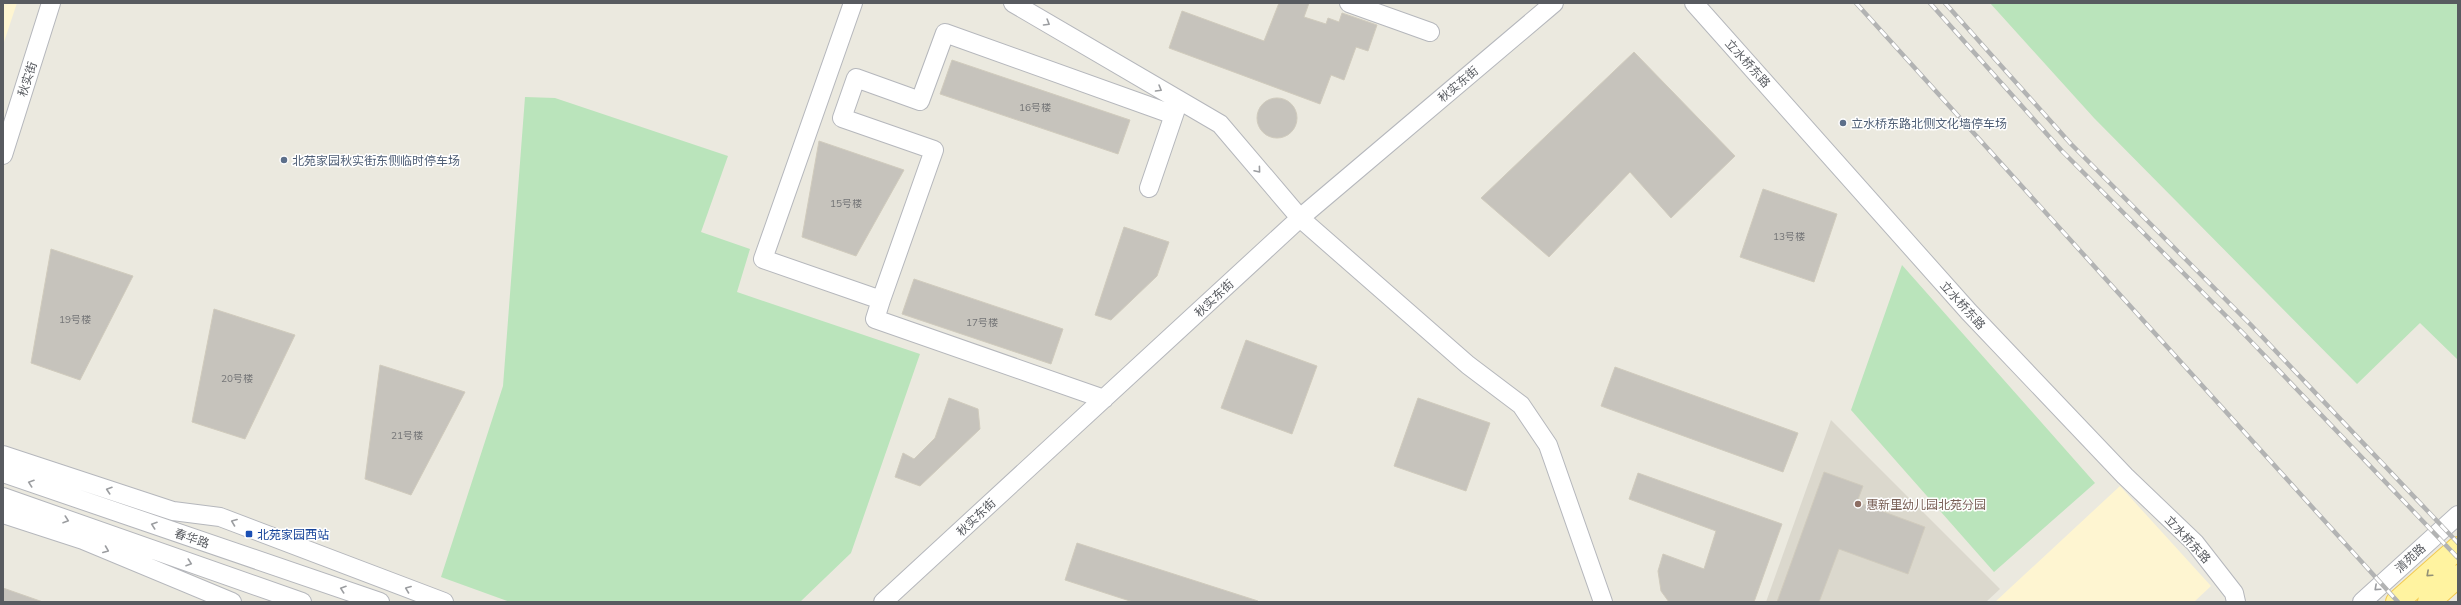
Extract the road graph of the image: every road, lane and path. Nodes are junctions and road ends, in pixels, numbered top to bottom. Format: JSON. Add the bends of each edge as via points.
{"nodes":[{"id":1,"x":51,"y":3,"type":"edge"},
{"id":2,"x":853,"y":3,"type":"edge"},
{"id":3,"x":1014,"y":3,"type":"edge"},
{"id":4,"x":1554,"y":3,"type":"edge"},
{"id":5,"x":1694,"y":3,"type":"edge"},
{"id":6,"x":1358,"y":4,"type":"edge"},
{"id":7,"x":1430,"y":32,"type":"dead end"},
{"id":8,"x":1176,"y":107,"type":"junction"},
{"id":9,"x":3,"y":155,"type":"edge"},
{"id":10,"x":1149,"y":188,"type":"dead end"},
{"id":11,"x":1300,"y":218,"type":"junction"},
{"id":12,"x":881,"y":300,"type":"junction"},
{"id":13,"x":1104,"y":399,"type":"junction"},
{"id":14,"x":3,"y":455,"type":"edge"},
{"id":15,"x":3,"y":473,"type":"edge"},
{"id":16,"x":3,"y":497,"type":"edge"},
{"id":17,"x":3,"y":514,"type":"edge"},
{"id":18,"x":2458,"y":515,"type":"edge"},
{"id":19,"x":2458,"y":548,"type":"edge"},
{"id":20,"x":2458,"y":576,"type":"edge"},
{"id":21,"x":232,"y":602,"type":"edge"},
{"id":22,"x":302,"y":602,"type":"edge"},
{"id":23,"x":380,"y":602,"type":"edge"},
{"id":24,"x":444,"y":602,"type":"edge"},
{"id":25,"x":883,"y":602,"type":"edge"},
{"id":26,"x":1603,"y":602,"type":"edge"},
{"id":27,"x":2236,"y":602,"type":"edge"},
{"id":28,"x":2362,"y":602,"type":"edge"},
{"id":29,"x":2397,"y":602,"type":"edge"},
{"id":30,"x":2429,"y":602,"type":"edge"}],
"edges":[{"from":1,"to":9,"type":"street","name":"秋实街"},
{"from":2,"to":12,"type":"street","via":[[763,259]]},
{"from":3,"to":8,"type":"street","one_way":true},
{"from":4,"to":11,"type":"street","name":"秋实东街"},
{"from":5,"to":27,"type":"street","name":"立水桥东路","via":[[1969,312],[2125,476],[2195,543],[2234,593]]},
{"from":6,"to":7,"type":"street"},
{"from":8,"to":10,"type":"street"},
{"from":8,"to":11,"type":"street","one_way":true,"via":[[1220,124]]},
{"from":8,"to":12,"type":"street","via":[[944,33],[920,101],[856,78],[842,118],[934,150]]},
{"from":11,"to":13,"type":"street","name":"秋实东街"},
{"from":11,"to":26,"type":"street","via":[[1468,365],[1521,404],[1548,445]]},
{"from":12,"to":13,"type":"street","via":[[875,319]]},
{"from":13,"to":25,"type":"street","name":"秋实东街"},
{"from":24,"to":14,"type":"street","one_way":true,"via":[[220,517],[173,511]]},
{"from":23,"to":15,"type":"street","name":"春华路","one_way":true},
{"from":16,"to":22,"type":"street","name":"春华路","one_way":true},
{"from":17,"to":21,"type":"street","one_way":true,"via":[[83,540]]},
{"from":18,"to":28,"type":"street","name":"清苑路","one_way":true},
{"from":19,"to":29,"type":"main road","name":"清苑路","one_way":true},
{"from":20,"to":30,"type":"main road"}]}
